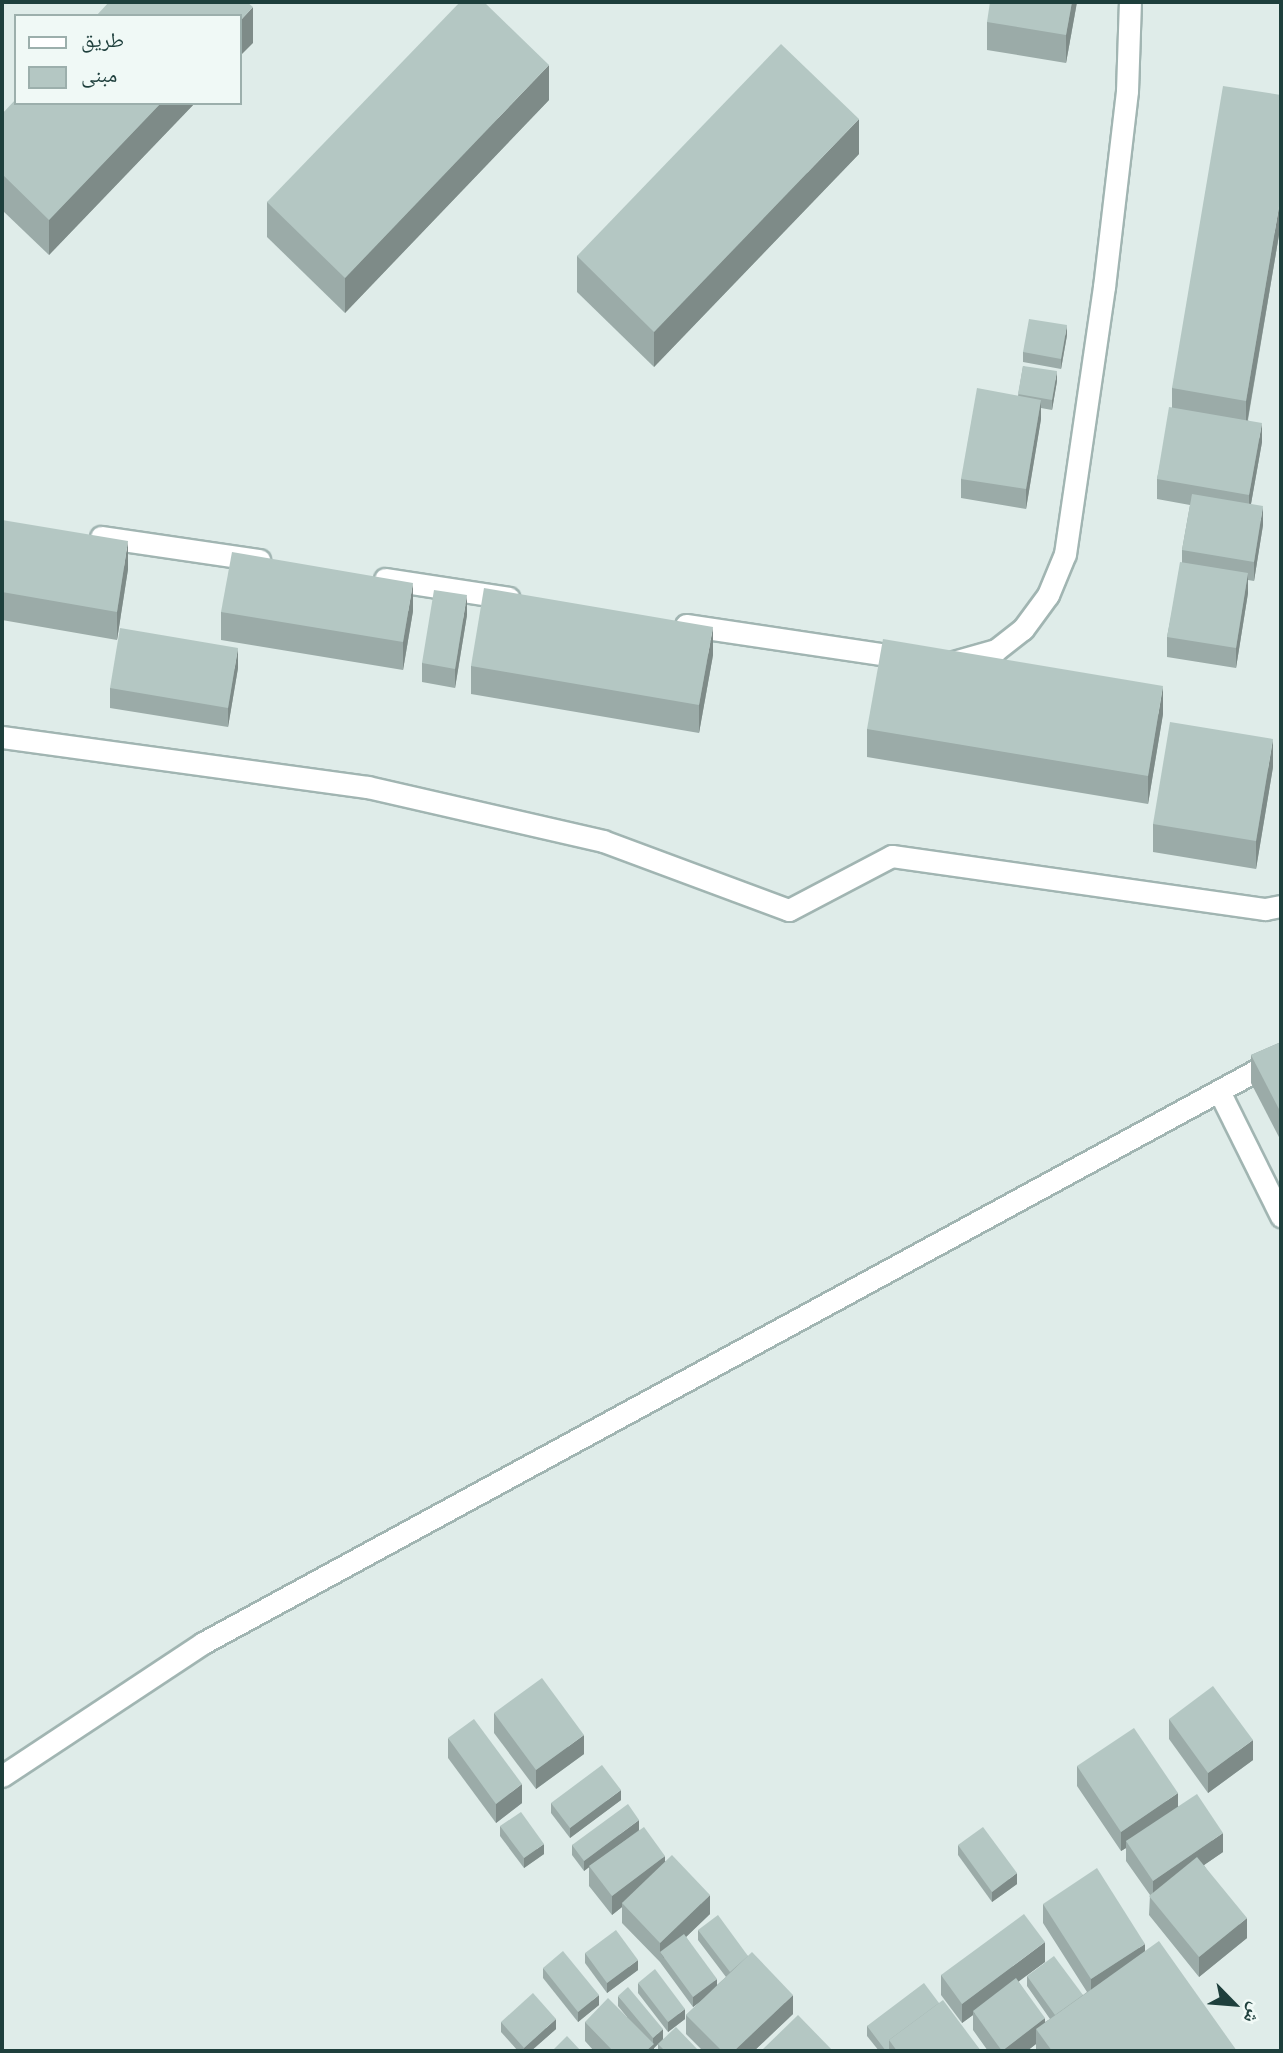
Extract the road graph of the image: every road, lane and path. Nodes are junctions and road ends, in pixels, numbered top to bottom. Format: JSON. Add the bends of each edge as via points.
{"nodes":[{"id":1,"x":1130,"y":2,"type":"edge"},
{"id":2,"x":84,"y":535,"type":"edge"},
{"id":3,"x":277,"y":563,"type":"edge"},
{"id":4,"x":359,"y":575,"type":"edge"},
{"id":5,"x":524,"y":600,"type":"edge"},
{"id":6,"x":663,"y":622,"type":"edge"},
{"id":7,"x":2,"y":737,"type":"edge"},
{"id":8,"x":1281,"y":906,"type":"edge"},
{"id":9,"x":1281,"y":1057,"type":"edge"},
{"id":10,"x":1219,"y":1091,"type":"junction"},
{"id":11,"x":1281,"y":1216,"type":"edge"},
{"id":12,"x":2,"y":1776,"type":"edge"}],
"edges":[{"from":1,"to":6,"type":"street","via":[[1127,91],[1106,274],[1065,554],[1048,595],[1032,618],[996,650],[957,662],[884,656]]},
{"from":2,"to":3,"type":"street"},
{"from":4,"to":5,"type":"street"},
{"from":7,"to":8,"type":"street","via":[[368,787],[603,841],[789,910],[892,856],[1265,909]]},
{"from":9,"to":10,"type":"street"},
{"from":10,"to":11,"type":"street"},
{"from":10,"to":12,"type":"street","via":[[203,1643]]}]}
